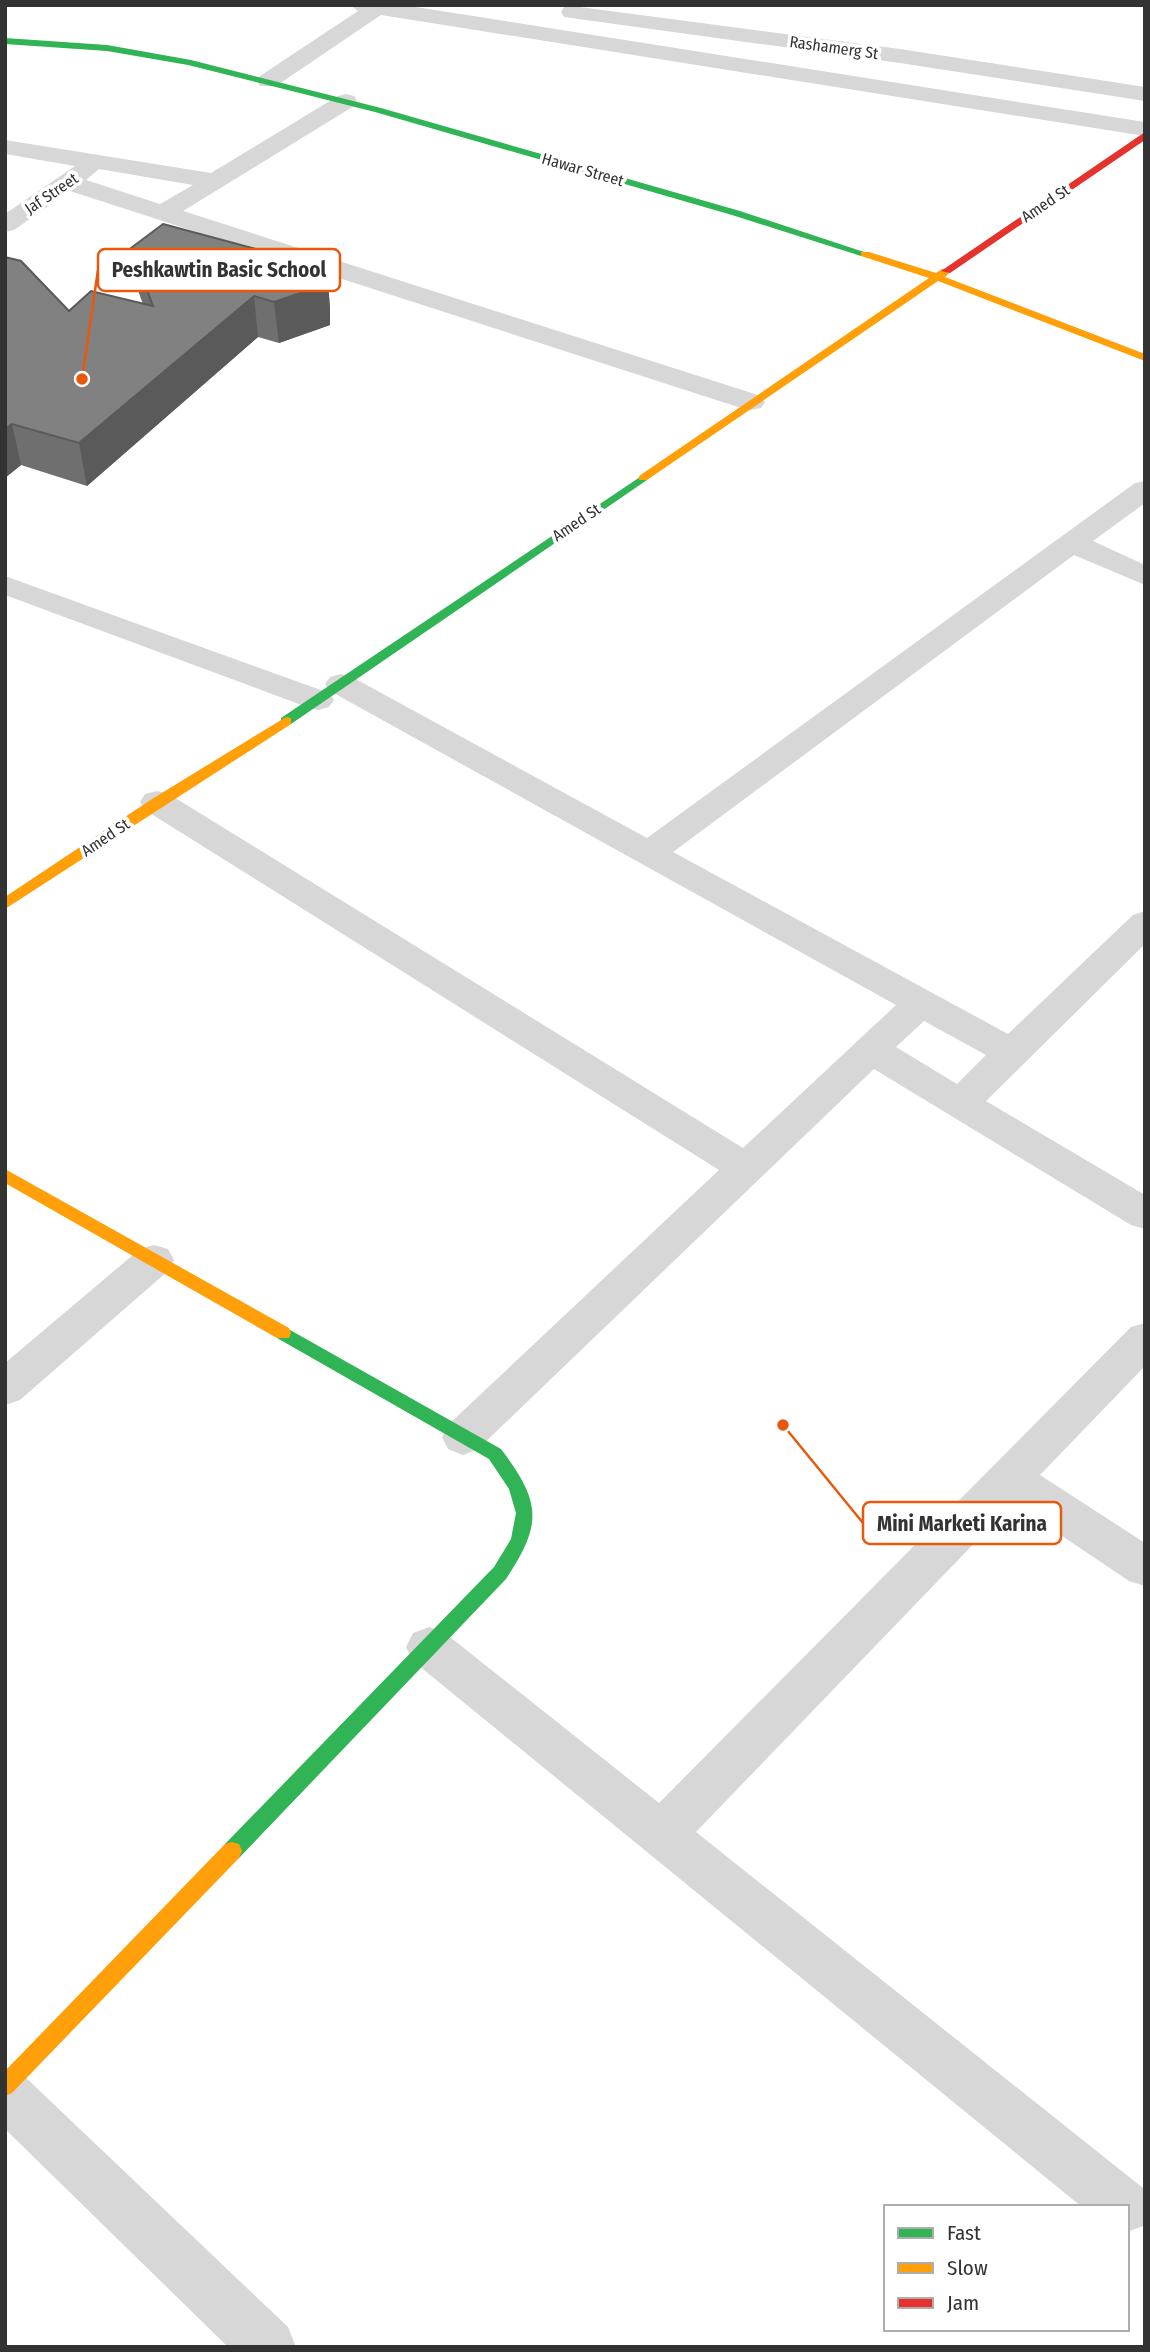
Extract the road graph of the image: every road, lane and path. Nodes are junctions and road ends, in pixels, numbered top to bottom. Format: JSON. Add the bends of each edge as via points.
{"nodes":[{"id":1,"x":654,"y":5,"type":"edge"},
{"id":2,"x":373,"y":6,"type":"edge"},
{"id":3,"x":548,"y":9,"type":"dead end"},
{"id":4,"x":626,"y":20,"type":"junction"},
{"id":5,"x":5,"y":41,"type":"edge"},
{"id":6,"x":268,"y":80,"type":"junction"},
{"id":7,"x":1145,"y":94,"type":"edge"},
{"id":8,"x":346,"y":101,"type":"junction"},
{"id":9,"x":1145,"y":129,"type":"edge"},
{"id":10,"x":1145,"y":135,"type":"edge"},
{"id":11,"x":5,"y":147,"type":"edge"},
{"id":12,"x":97,"y":162,"type":"junction"},
{"id":13,"x":215,"y":181,"type":"junction"},
{"id":14,"x":67,"y":182,"type":"junction"},
{"id":15,"x":163,"y":213,"type":"junction"},
{"id":16,"x":5,"y":225,"type":"edge"},
{"id":17,"x":936,"y":278,"type":"junction"},
{"id":18,"x":1145,"y":358,"type":"edge"},
{"id":19,"x":751,"y":402,"type":"junction"},
{"id":20,"x":1145,"y":489,"type":"edge"},
{"id":21,"x":1072,"y":543,"type":"junction"},
{"id":22,"x":1145,"y":576,"type":"edge"},
{"id":23,"x":5,"y":585,"type":"edge"},
{"id":24,"x":329,"y":692,"type":"junction"},
{"id":25,"x":157,"y":802,"type":"junction"},
{"id":26,"x":649,"y":853,"type":"junction"},
{"id":27,"x":5,"y":904,"type":"edge"},
{"id":28,"x":1145,"y":923,"type":"edge"},
{"id":29,"x":920,"y":1003,"type":"junction"},
{"id":30,"x":870,"y":1049,"type":"junction"},
{"id":31,"x":1010,"y":1052,"type":"junction"},
{"id":32,"x":960,"y":1103,"type":"junction"},
{"id":33,"x":746,"y":1168,"type":"junction"},
{"id":34,"x":5,"y":1175,"type":"edge"},
{"id":35,"x":1145,"y":1214,"type":"edge"},
{"id":36,"x":154,"y":1260,"type":"junction"},
{"id":37,"x":1145,"y":1339,"type":"edge"},
{"id":38,"x":5,"y":1388,"type":"edge"},
{"id":39,"x":463,"y":1437,"type":"junction"},
{"id":40,"x":1009,"y":1478,"type":"junction"},
{"id":41,"x":1145,"y":1567,"type":"edge"},
{"id":42,"x":429,"y":1647,"type":"junction"},
{"id":43,"x":662,"y":1834,"type":"junction"},
{"id":44,"x":5,"y":2086,"type":"edge"},
{"id":45,"x":5,"y":2094,"type":"edge"},
{"id":46,"x":1121,"y":2205,"type":"edge"},
{"id":47,"x":1129,"y":2211,"type":"edge"},
{"id":48,"x":1145,"y":2224,"type":"edge"},
{"id":49,"x":268,"y":2347,"type":"edge"}],
"edges":[{"from":1,"to":4,"type":"street"},
{"from":2,"to":6,"type":"street"},
{"from":2,"to":9,"type":"street"},
{"from":3,"to":4,"type":"street","name":"Rashamerg St"},
{"from":4,"to":7,"type":"street","name":"Rashamerg St","via":[[900,55]]},
{"from":5,"to":6,"type":"street","name":"Hawar Street","via":[[107,48]]},
{"from":6,"to":8,"type":"street","name":"Hawar Street"},
{"from":8,"to":13,"type":"street"},
{"from":8,"to":17,"type":"street","name":"Hawar Street","via":[[736,213]]},
{"from":10,"to":17,"type":"street","name":"Amed St"},
{"from":11,"to":12,"type":"street"},
{"from":12,"to":13,"type":"street"},
{"from":12,"to":14,"type":"street","name":"Jaf Street"},
{"from":13,"to":15,"type":"street"},
{"from":14,"to":15,"type":"street"},
{"from":14,"to":16,"type":"street","name":"Jaf Street"},
{"from":15,"to":19,"type":"street"},
{"from":17,"to":18,"type":"street","name":"Hawar Street"},
{"from":17,"to":19,"type":"street","name":"Amed St"},
{"from":19,"to":24,"type":"street","name":"Amed St"},
{"from":20,"to":21,"type":"street"},
{"from":21,"to":22,"type":"street"},
{"from":21,"to":26,"type":"street"},
{"from":23,"to":24,"type":"street"},
{"from":24,"to":25,"type":"street","name":"Amed St"},
{"from":24,"to":26,"type":"street"},
{"from":25,"to":27,"type":"street","name":"Amed St"},
{"from":25,"to":33,"type":"street"},
{"from":26,"to":29,"type":"street"},
{"from":28,"to":31,"type":"street"},
{"from":29,"to":30,"type":"street"},
{"from":29,"to":31,"type":"street"},
{"from":30,"to":32,"type":"street"},
{"from":30,"to":33,"type":"street"},
{"from":31,"to":32,"type":"street"},
{"from":32,"to":35,"type":"street"},
{"from":33,"to":39,"type":"street"},
{"from":34,"to":36,"type":"street"},
{"from":36,"to":38,"type":"street"},
{"from":36,"to":39,"type":"street"},
{"from":37,"to":40,"type":"street"},
{"from":39,"to":42,"type":"street","via":[[495,1454],[516,1479],[526,1511],[520,1544],[500,1573]]},
{"from":40,"to":41,"type":"street"},
{"from":40,"to":43,"type":"street"},
{"from":42,"to":43,"type":"street"},
{"from":42,"to":44,"type":"street"},
{"from":43,"to":46,"type":"street"},
{"from":45,"to":49,"type":"street"},
{"from":47,"to":48,"type":"street"}]}
